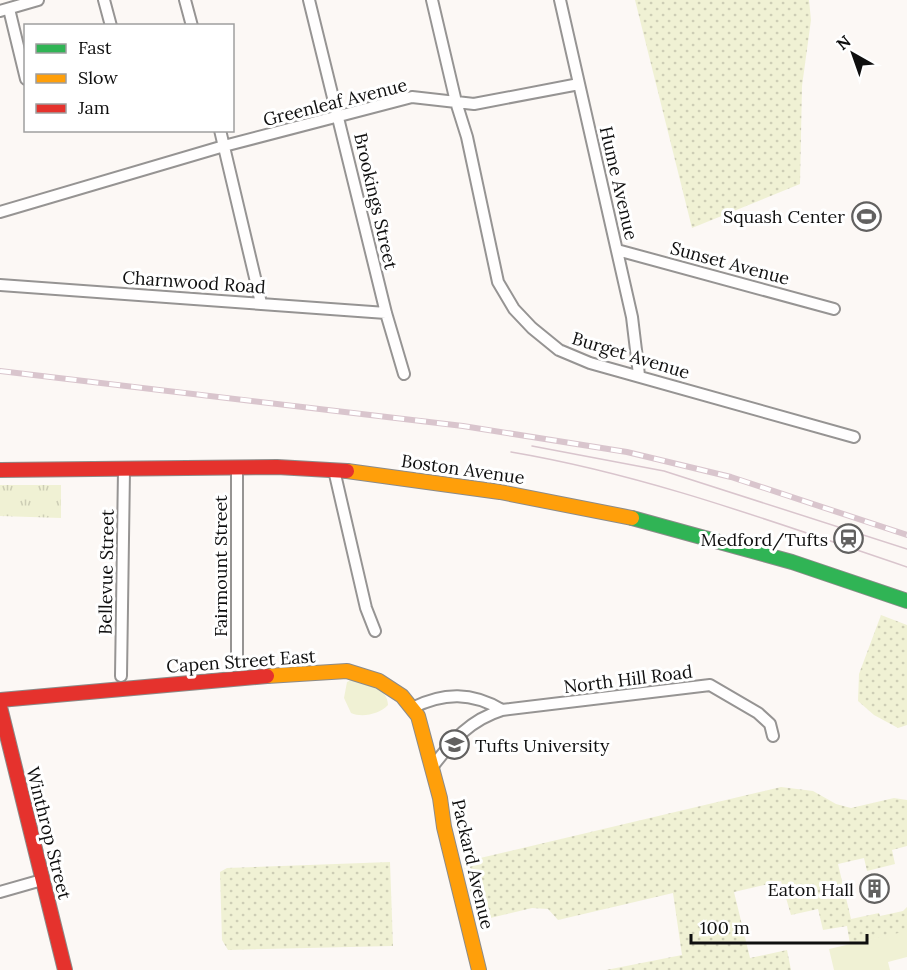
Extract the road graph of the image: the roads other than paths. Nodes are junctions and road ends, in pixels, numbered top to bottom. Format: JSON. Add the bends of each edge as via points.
{"nodes":[{"id":1,"x":39,"y":0,"type":"edge"},
{"id":2,"x":104,"y":0,"type":"edge"},
{"id":3,"x":185,"y":0,"type":"edge"},
{"id":4,"x":309,"y":0,"type":"edge"},
{"id":5,"x":432,"y":0,"type":"edge"},
{"id":6,"x":560,"y":0,"type":"edge"},
{"id":7,"x":4,"y":10,"type":"edge"},
{"id":8,"x":110,"y":24,"type":"edge"},
{"id":9,"x":191,"y":24,"type":"edge"},
{"id":10,"x":24,"y":72,"type":"edge"},
{"id":11,"x":579,"y":84,"type":"junction"},
{"id":12,"x":456,"y":102,"type":"junction"},
{"id":13,"x":339,"y":118,"type":"junction"},
{"id":14,"x":220,"y":132,"type":"edge"},
{"id":15,"x":224,"y":146,"type":"junction"},
{"id":16,"x":0,"y":212,"type":"edge"},
{"id":17,"x":617,"y":250,"type":"junction"},
{"id":18,"x":0,"y":285,"type":"edge"},
{"id":19,"x":261,"y":303,"type":"junction"},
{"id":20,"x":834,"y":309,"type":"dead end"},
{"id":21,"x":386,"y":313,"type":"junction"},
{"id":22,"x":404,"y":374,"type":"dead end"},
{"id":23,"x":639,"y":375,"type":"junction"},
{"id":24,"x":854,"y":437,"type":"dead end"},
{"id":25,"x":237,"y":469,"type":"junction"},
{"id":26,"x":0,"y":470,"type":"edge"},
{"id":27,"x":124,"y":470,"type":"junction"},
{"id":28,"x":334,"y":470,"type":"junction"},
{"id":29,"x":907,"y":601,"type":"edge"},
{"id":30,"x":375,"y":631,"type":"dead end"},
{"id":31,"x":237,"y":663,"type":"dead end"},
{"id":32,"x":121,"y":676,"type":"dead end"},
{"id":33,"x":0,"y":700,"type":"edge"},
{"id":34,"x":0,"y":707,"type":"edge"},
{"id":35,"x":412,"y":708,"type":"junction"},
{"id":36,"x":502,"y":710,"type":"junction"},
{"id":37,"x":773,"y":736,"type":"dead end"},
{"id":38,"x":432,"y":766,"type":"junction"},
{"id":39,"x":42,"y":880,"type":"junction"},
{"id":40,"x":0,"y":892,"type":"edge"},
{"id":41,"x":65,"y":969,"type":"edge"},
{"id":42,"x":479,"y":970,"type":"edge"}],
"edges":[{"from":1,"to":7,"type":"street"},
{"from":2,"to":8,"type":"street"},
{"from":3,"to":9,"type":"street"},
{"from":4,"to":13,"type":"street","name":"Brookings Street"},
{"from":5,"to":12,"type":"street","name":"Burget Avenue"},
{"from":6,"to":11,"type":"street","name":"Hume Avenue"},
{"from":7,"to":10,"type":"street"},
{"from":11,"to":12,"type":"street","name":"Greenleaf Avenue","via":[[474,104]]},
{"from":11,"to":17,"type":"street","name":"Hume Avenue"},
{"from":12,"to":13,"type":"street","name":"Greenleaf Avenue","via":[[412,97]]},
{"from":12,"to":23,"type":"street","name":"Burget Avenue","via":[[498,282],[506,297],[532,328],[559,350],[590,363]]},
{"from":13,"to":15,"type":"street","name":"Greenleaf Avenue"},
{"from":13,"to":21,"type":"street","name":"Brookings Street"},
{"from":14,"to":15,"type":"street"},
{"from":15,"to":16,"type":"street","name":"Greenleaf Avenue"},
{"from":15,"to":19,"type":"street"},
{"from":17,"to":20,"type":"street","name":"Sunset Avenue"},
{"from":17,"to":23,"type":"street","name":"Hume Avenue","via":[[632,316]]},
{"from":18,"to":19,"type":"street","name":"Charnwood Road"},
{"from":19,"to":21,"type":"street","name":"Charnwood Road"},
{"from":21,"to":22,"type":"street","name":"Brookings Street"},
{"from":23,"to":24,"type":"street","name":"Burget Avenue"},
{"from":25,"to":27,"type":"street","name":"Boston Avenue"},
{"from":25,"to":28,"type":"street","name":"Boston Avenue"},
{"from":25,"to":31,"type":"street","name":"Fairmount Street"},
{"from":26,"to":27,"type":"street","name":"Boston Avenue"},
{"from":27,"to":32,"type":"street","name":"Bellevue Street"},
{"from":28,"to":29,"type":"street","name":"Boston Avenue","via":[[494,490],[679,528],[787,558]]},
{"from":28,"to":30,"type":"street","via":[[366,608]]},
{"from":33,"to":35,"type":"street","name":"Capen Street East","via":[[346,671],[379,681]]},
{"from":34,"to":39,"type":"street","name":"Winthrop Street"},
{"from":35,"to":36,"type":"street","via":[[453,695],[483,699]]},
{"from":35,"to":38,"type":"street","name":"Capen Street East","via":[[418,716]]},
{"from":36,"to":37,"type":"street","name":"North Hill Road","via":[[710,686],[758,713],[770,724]]},
{"from":36,"to":38,"type":"street","name":"North Hill Road","via":[[487,714],[466,728]]},
{"from":38,"to":42,"type":"street","name":"Packard Avenue"},
{"from":39,"to":40,"type":"street"},
{"from":39,"to":41,"type":"street","name":"Winthrop Street"}]}
